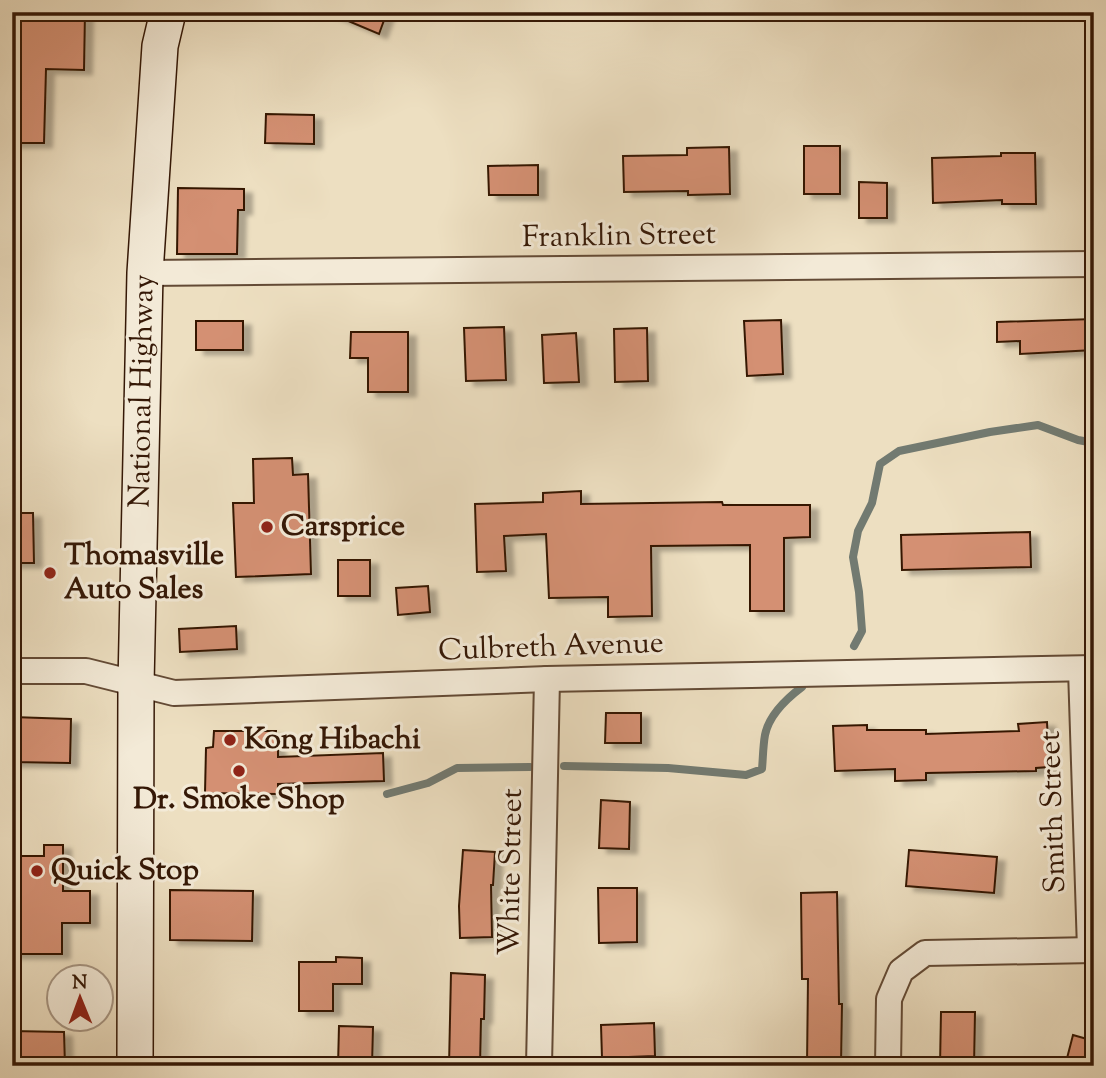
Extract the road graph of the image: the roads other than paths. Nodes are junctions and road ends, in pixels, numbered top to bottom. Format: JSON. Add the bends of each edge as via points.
{"nodes":[{"id":1,"x":167,"y":12,"type":"edge"},
{"id":2,"x":1094,"y":264,"type":"edge"},
{"id":3,"x":145,"y":273,"type":"junction"},
{"id":4,"x":1087,"y":669,"type":"edge"},
{"id":5,"x":12,"y":671,"type":"edge"},
{"id":6,"x":547,"y":679,"type":"junction"},
{"id":7,"x":136,"y":684,"type":"junction"},
{"id":8,"x":1092,"y":949,"type":"edge"},
{"id":9,"x":135,"y":1066,"type":"edge"},
{"id":10,"x":540,"y":1066,"type":"edge"},
{"id":11,"x":888,"y":1066,"type":"edge"}],
"edges":[{"from":1,"to":3,"type":"main road","name":"National Highway","via":[[160,46]]},
{"from":2,"to":3,"type":"street","name":"Franklin Street"},
{"from":3,"to":7,"type":"main road","name":"National Highway"},
{"from":4,"to":6,"type":"street","name":"Culbreth Avenue"},
{"from":4,"to":8,"type":"street","name":"Smith Street"},
{"from":5,"to":7,"type":"street","name":"Culbreth Avenue","via":[[86,671]]},
{"from":6,"to":7,"type":"street","name":"Culbreth Avenue","via":[[174,693]]},
{"from":6,"to":10,"type":"street","name":"White Street"},
{"from":7,"to":9,"type":"main road","name":"National Highway"},
{"from":8,"to":11,"type":"street","via":[[925,953],[901,971],[889,999]]}]}
